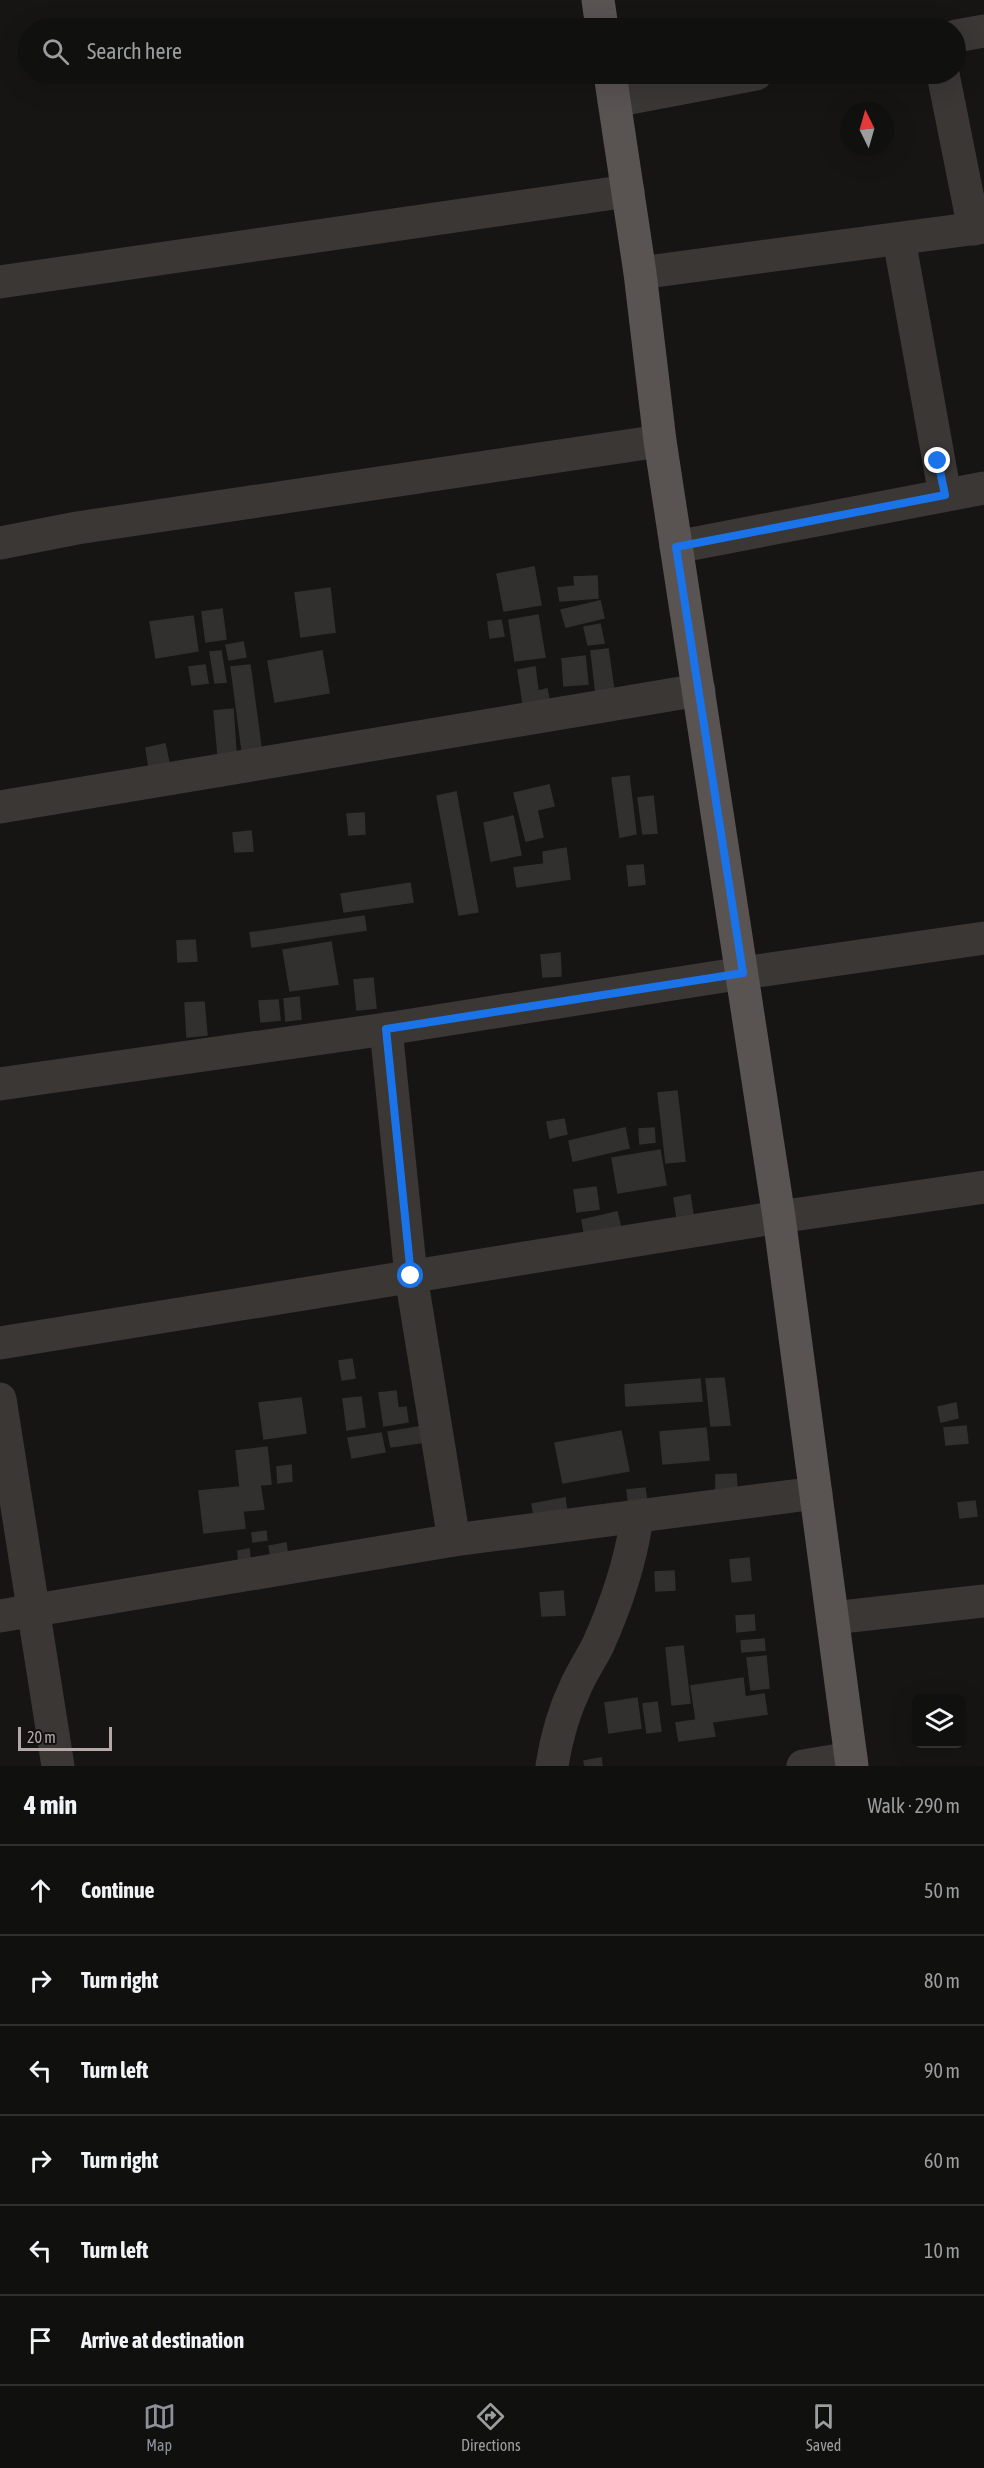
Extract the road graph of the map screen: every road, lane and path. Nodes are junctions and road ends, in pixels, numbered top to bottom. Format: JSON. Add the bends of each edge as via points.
{"nodes":[{"id":1,"x":598,"y":0,"type":"edge"},
{"id":2,"x":601,"y":18,"type":"edge"},
{"id":3,"x":984,"y":31,"type":"edge"},
{"id":4,"x":966,"y":34,"type":"edge"},
{"id":5,"x":645,"y":84,"type":"edge"},
{"id":6,"x":945,"y":84,"type":"edge"},
{"id":7,"x":612,"y":87,"type":"edge"},
{"id":8,"x":628,"y":191,"type":"junction"},
{"id":9,"x":979,"y":228,"type":"edge"},
{"id":10,"x":899,"y":238,"type":"junction"},
{"id":11,"x":640,"y":273,"type":"junction"},
{"id":12,"x":0,"y":282,"type":"edge"},
{"id":13,"x":660,"y":441,"type":"junction"},
{"id":14,"x":984,"y":488,"type":"edge"},
{"id":15,"x":945,"y":495,"type":"junction"},
{"id":16,"x":0,"y":543,"type":"edge"},
{"id":17,"x":676,"y":547,"type":"junction"},
{"id":18,"x":699,"y":690,"type":"junction"},
{"id":19,"x":0,"y":807,"type":"edge"},
{"id":20,"x":984,"y":938,"type":"edge"},
{"id":21,"x":743,"y":973,"type":"junction"},
{"id":22,"x":386,"y":1029,"type":"junction"},
{"id":23,"x":0,"y":1084,"type":"edge"},
{"id":24,"x":984,"y":1187,"type":"edge"},
{"id":25,"x":779,"y":1217,"type":"junction"},
{"id":26,"x":411,"y":1276,"type":"junction"},
{"id":27,"x":0,"y":1343,"type":"edge"},
{"id":28,"x":0,"y":1399,"type":"edge"},
{"id":29,"x":816,"y":1493,"type":"junction"},
{"id":30,"x":637,"y":1517,"type":"junction"},
{"id":31,"x":454,"y":1540,"type":"junction"},
{"id":32,"x":984,"y":1601,"type":"edge"},
{"id":33,"x":33,"y":1611,"type":"junction"},
{"id":34,"x":0,"y":1616,"type":"edge"},
{"id":35,"x":833,"y":1618,"type":"junction"},
{"id":36,"x":851,"y":1762,"type":"edge"},
{"id":37,"x":58,"y":1766,"type":"edge"},
{"id":38,"x":552,"y":1766,"type":"edge"},
{"id":39,"x":803,"y":1766,"type":"edge"}],
"edges":[{"from":1,"to":2,"type":"main road"},
{"from":3,"to":4,"type":"street"},
{"from":5,"to":7,"type":"street"},
{"from":6,"to":9,"type":"street"},
{"from":7,"to":8,"type":"main road"},
{"from":8,"to":11,"type":"main road"},
{"from":8,"to":12,"type":"street"},
{"from":9,"to":10,"type":"street"},
{"from":10,"to":11,"type":"street"},
{"from":10,"to":15,"type":"street"},
{"from":11,"to":13,"type":"main road"},
{"from":13,"to":16,"type":"street","via":[[77,528]]},
{"from":13,"to":17,"type":"main road"},
{"from":14,"to":15,"type":"street"},
{"from":15,"to":17,"type":"street"},
{"from":17,"to":18,"type":"main road"},
{"from":18,"to":19,"type":"street"},
{"from":18,"to":21,"type":"main road"},
{"from":20,"to":21,"type":"street"},
{"from":21,"to":22,"type":"street"},
{"from":21,"to":25,"type":"main road"},
{"from":22,"to":23,"type":"street"},
{"from":22,"to":26,"type":"street"},
{"from":24,"to":25,"type":"street"},
{"from":25,"to":26,"type":"street"},
{"from":25,"to":29,"type":"main road"},
{"from":26,"to":27,"type":"street"},
{"from":26,"to":31,"type":"street"},
{"from":28,"to":33,"type":"street"},
{"from":29,"to":30,"type":"street"},
{"from":29,"to":35,"type":"main road"},
{"from":30,"to":31,"type":"street"},
{"from":30,"to":38,"type":"street","via":[[621,1584],[576,1686],[556,1741]]},
{"from":31,"to":33,"type":"street"},
{"from":32,"to":35,"type":"street"},
{"from":33,"to":34,"type":"street"},
{"from":33,"to":37,"type":"street"},
{"from":35,"to":36,"type":"main road"},
{"from":36,"to":39,"type":"street"}]}
